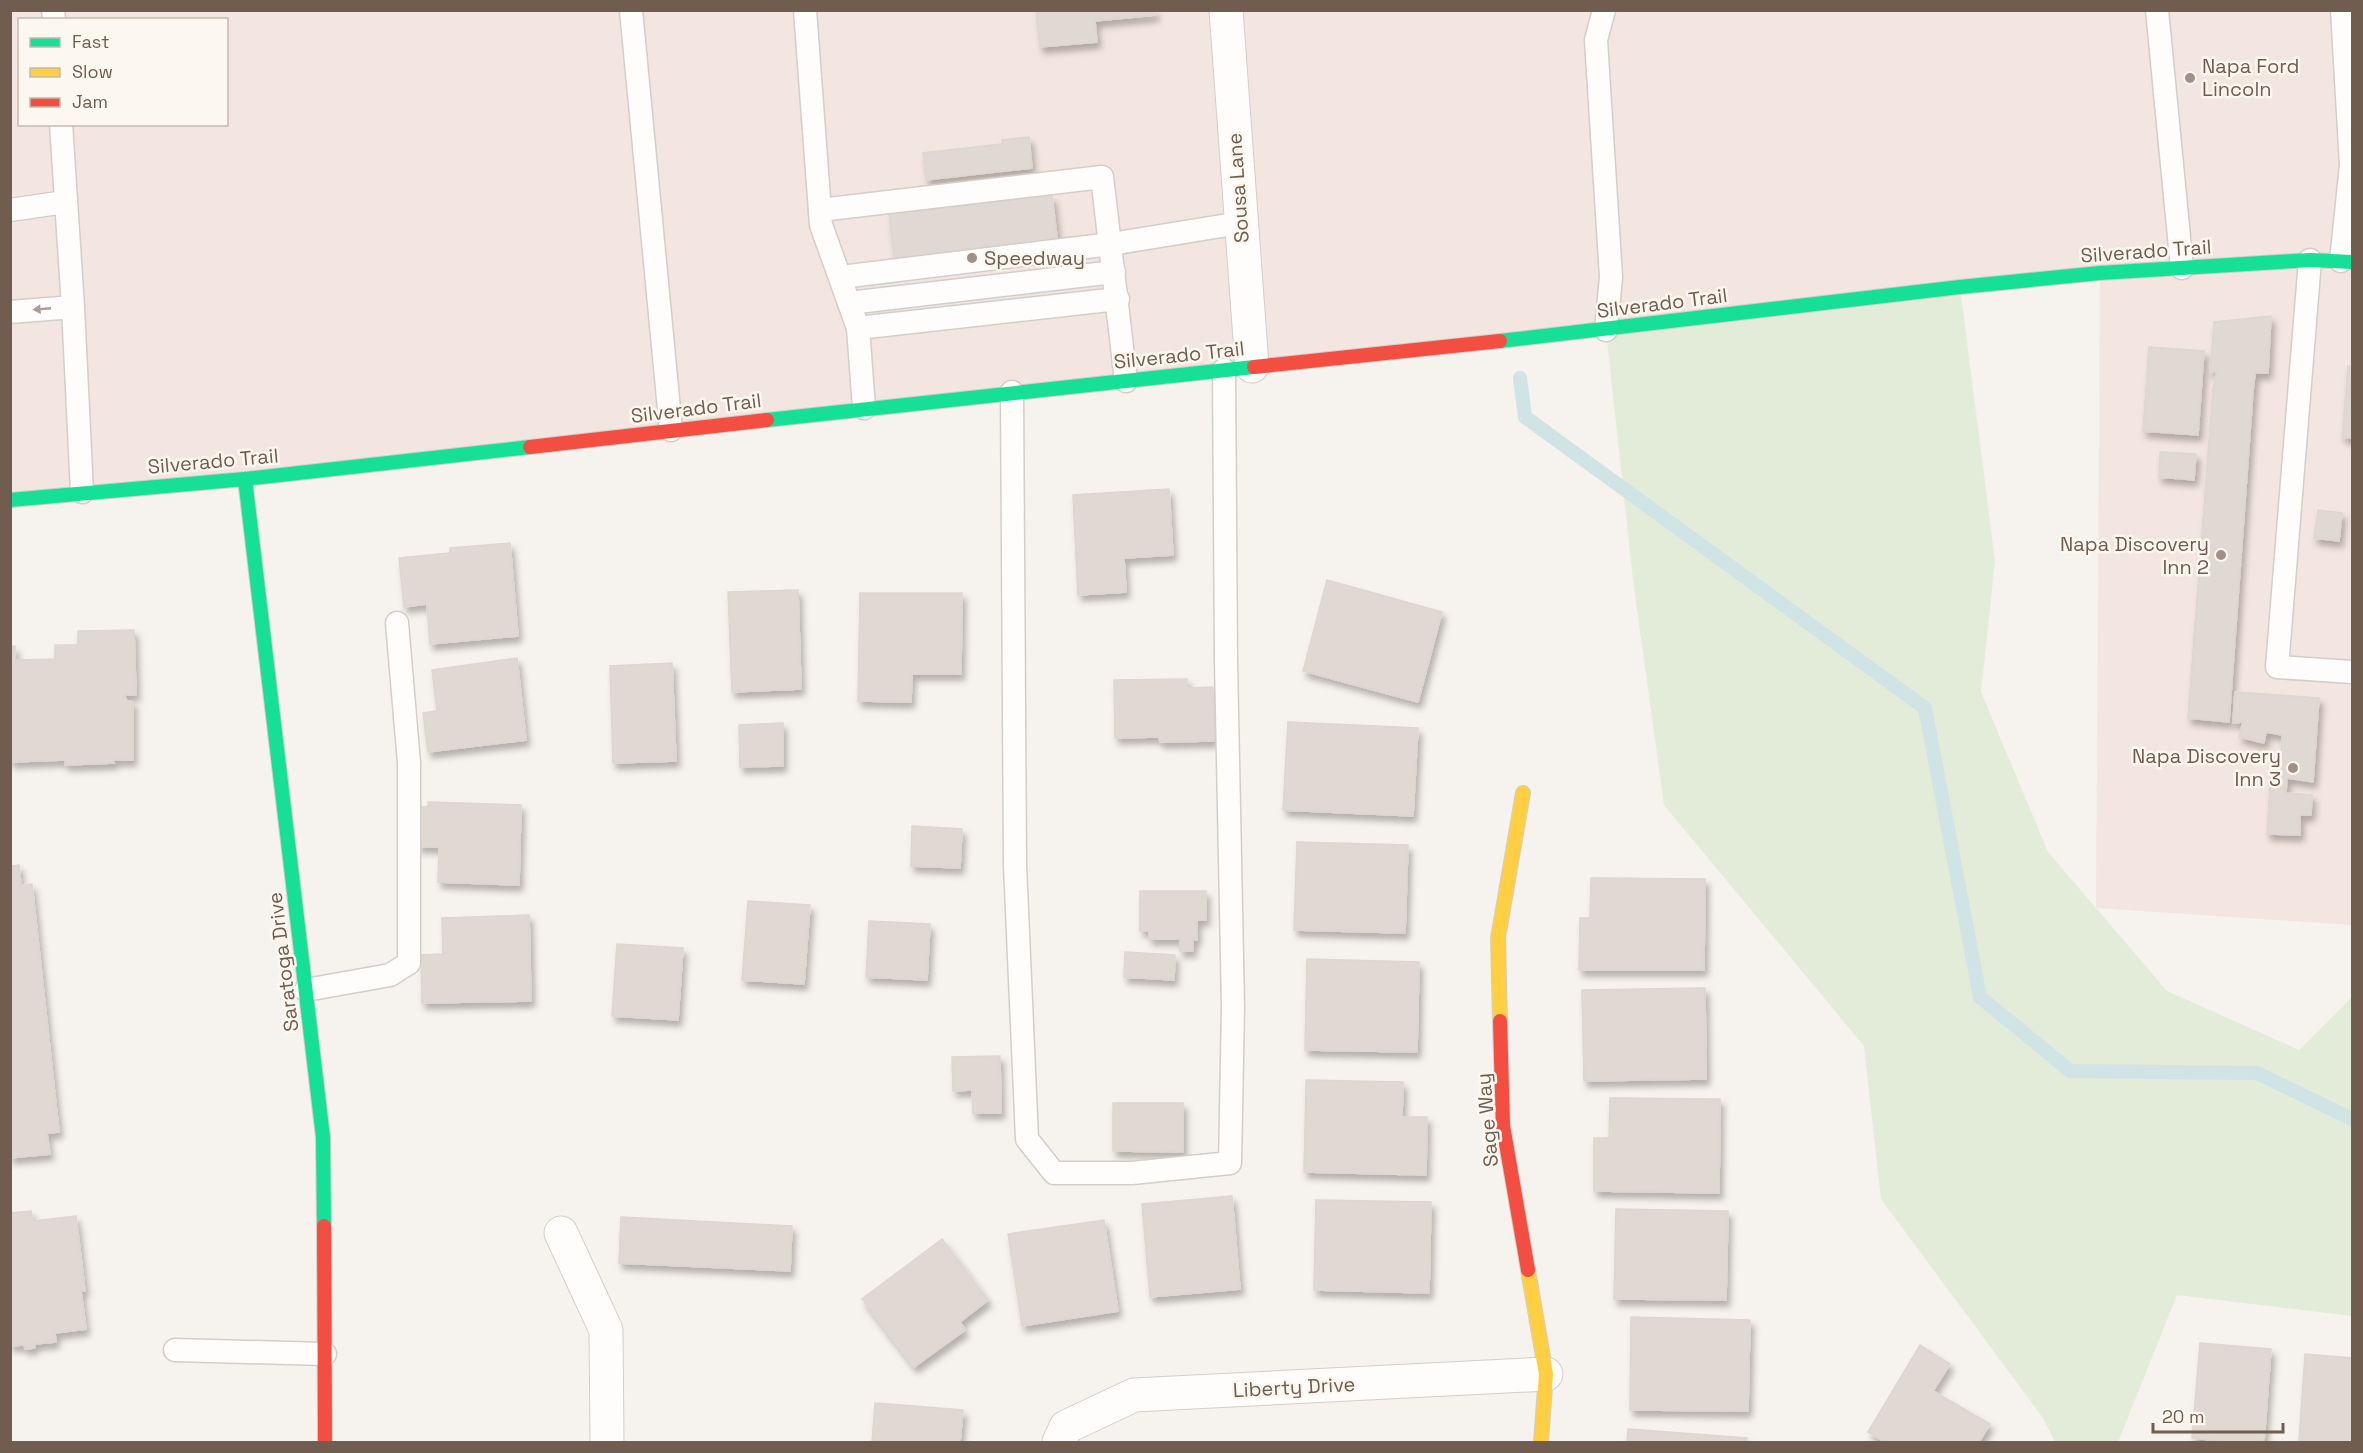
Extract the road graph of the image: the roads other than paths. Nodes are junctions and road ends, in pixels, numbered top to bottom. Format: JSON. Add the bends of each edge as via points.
{"nodes":[{"id":1,"x":631,"y":10,"type":"edge"},
{"id":2,"x":805,"y":10,"type":"edge"},
{"id":3,"x":1226,"y":10,"type":"edge"},
{"id":4,"x":1604,"y":10,"type":"edge"},
{"id":5,"x":2157,"y":10,"type":"edge"},
{"id":6,"x":2342,"y":10,"type":"edge"},
{"id":7,"x":61,"y":126,"type":"edge"},
{"id":8,"x":66,"y":202,"type":"junction"},
{"id":9,"x":10,"y":210,"type":"edge"},
{"id":10,"x":820,"y":210,"type":"junction"},
{"id":11,"x":1240,"y":223,"type":"junction"},
{"id":12,"x":1111,"y":244,"type":"junction"},
{"id":13,"x":2310,"y":260,"type":"junction"},
{"id":14,"x":2347,"y":262,"type":"edge"},
{"id":15,"x":2182,"y":268,"type":"junction"},
{"id":16,"x":1114,"y":272,"type":"junction"},
{"id":17,"x":841,"y":277,"type":"junction"},
{"id":18,"x":1118,"y":299,"type":"junction"},
{"id":19,"x":849,"y":303,"type":"junction"},
{"id":20,"x":74,"y":307,"type":"junction"},
{"id":21,"x":10,"y":312,"type":"edge"},
{"id":22,"x":858,"y":328,"type":"junction"},
{"id":23,"x":1606,"y":330,"type":"junction"},
{"id":24,"x":1238,"y":368,"type":"junction"},
{"id":25,"x":1126,"y":381,"type":"junction"},
{"id":26,"x":1012,"y":392,"type":"junction"},
{"id":27,"x":864,"y":408,"type":"junction"},
{"id":28,"x":671,"y":430,"type":"junction"},
{"id":29,"x":245,"y":478,"type":"junction"},
{"id":30,"x":82,"y":492,"type":"junction"},
{"id":31,"x":10,"y":500,"type":"edge"},
{"id":32,"x":397,"y":623,"type":"dead end"},
{"id":33,"x":2352,"y":672,"type":"edge"},
{"id":34,"x":1523,"y":793,"type":"dead end"},
{"id":35,"x":306,"y":990,"type":"junction"},
{"id":36,"x":561,"y":1233,"type":"dead end"},
{"id":37,"x":175,"y":1350,"type":"dead end"},
{"id":38,"x":325,"y":1354,"type":"junction"},
{"id":39,"x":1546,"y":1374,"type":"junction"},
{"id":40,"x":326,"y":1443,"type":"edge"},
{"id":41,"x":607,"y":1443,"type":"edge"},
{"id":42,"x":1059,"y":1443,"type":"edge"},
{"id":43,"x":1541,"y":1443,"type":"edge"}],
"edges":[{"from":1,"to":28,"type":"lane"},
{"from":2,"to":10,"type":"lane"},
{"from":3,"to":11,"type":"street","name":"Sousa Lane"},
{"from":4,"to":23,"type":"lane","via":[[1596,40],[1611,277]]},
{"from":5,"to":15,"type":"lane"},
{"from":6,"to":14,"type":"lane","via":[[2351,165]]},
{"from":7,"to":8,"type":"lane"},
{"from":8,"to":9,"type":"lane"},
{"from":8,"to":20,"type":"lane"},
{"from":10,"to":12,"type":"lane","via":[[1102,177]]},
{"from":10,"to":17,"type":"lane","via":[[821,225]]},
{"from":11,"to":12,"type":"lane"},
{"from":11,"to":24,"type":"street","name":"Sousa Lane"},
{"from":12,"to":16,"type":"lane"},
{"from":12,"to":17,"type":"lane"},
{"from":13,"to":14,"type":"main road","name":"Silverado Trail"},
{"from":13,"to":15,"type":"main road","name":"Silverado Trail"},
{"from":13,"to":33,"type":"lane","via":[[2277,666]]},
{"from":15,"to":23,"type":"main road","name":"Silverado Trail","via":[[1960,287]]},
{"from":16,"to":18,"type":"lane"},
{"from":16,"to":19,"type":"lane"},
{"from":17,"to":19,"type":"lane"},
{"from":18,"to":22,"type":"lane"},
{"from":18,"to":25,"type":"lane"},
{"from":19,"to":22,"type":"lane"},
{"from":20,"to":21,"type":"lane","one_way":true},
{"from":20,"to":30,"type":"lane"},
{"from":22,"to":27,"type":"lane"},
{"from":23,"to":24,"type":"main road","name":"Silverado Trail"},
{"from":24,"to":25,"type":"main road","name":"Silverado Trail"},
{"from":24,"to":26,"type":"lane","via":[[1226,661],[1233,1007],[1230,1163],[1143,1172],[1054,1173],[1027,1139],[1015,865]]},
{"from":25,"to":26,"type":"main road","name":"Silverado Trail"},
{"from":26,"to":27,"type":"main road","name":"Silverado Trail"},
{"from":27,"to":28,"type":"main road","name":"Silverado Trail"},
{"from":28,"to":29,"type":"main road","name":"Silverado Trail"},
{"from":29,"to":30,"type":"main road","name":"Silverado Trail"},
{"from":29,"to":35,"type":"main road","name":"Saratoga Drive"},
{"from":30,"to":31,"type":"main road","name":"Silverado Trail"},
{"from":32,"to":35,"type":"lane","via":[[409,763],[409,963],[390,975]]},
{"from":34,"to":39,"type":"main road","name":"Sage Way","via":[[1498,938],[1503,1126]]},
{"from":35,"to":38,"type":"main road","name":"Saratoga Drive","via":[[323,1137]]},
{"from":36,"to":41,"type":"street","via":[[606,1330]]},
{"from":37,"to":38,"type":"lane"},
{"from":38,"to":40,"type":"main road","name":"Saratoga Drive"},
{"from":39,"to":42,"type":"street","name":"Liberty Drive","via":[[1134,1395],[1066,1427]]},
{"from":39,"to":43,"type":"main road","name":"Sage Way"}]}
